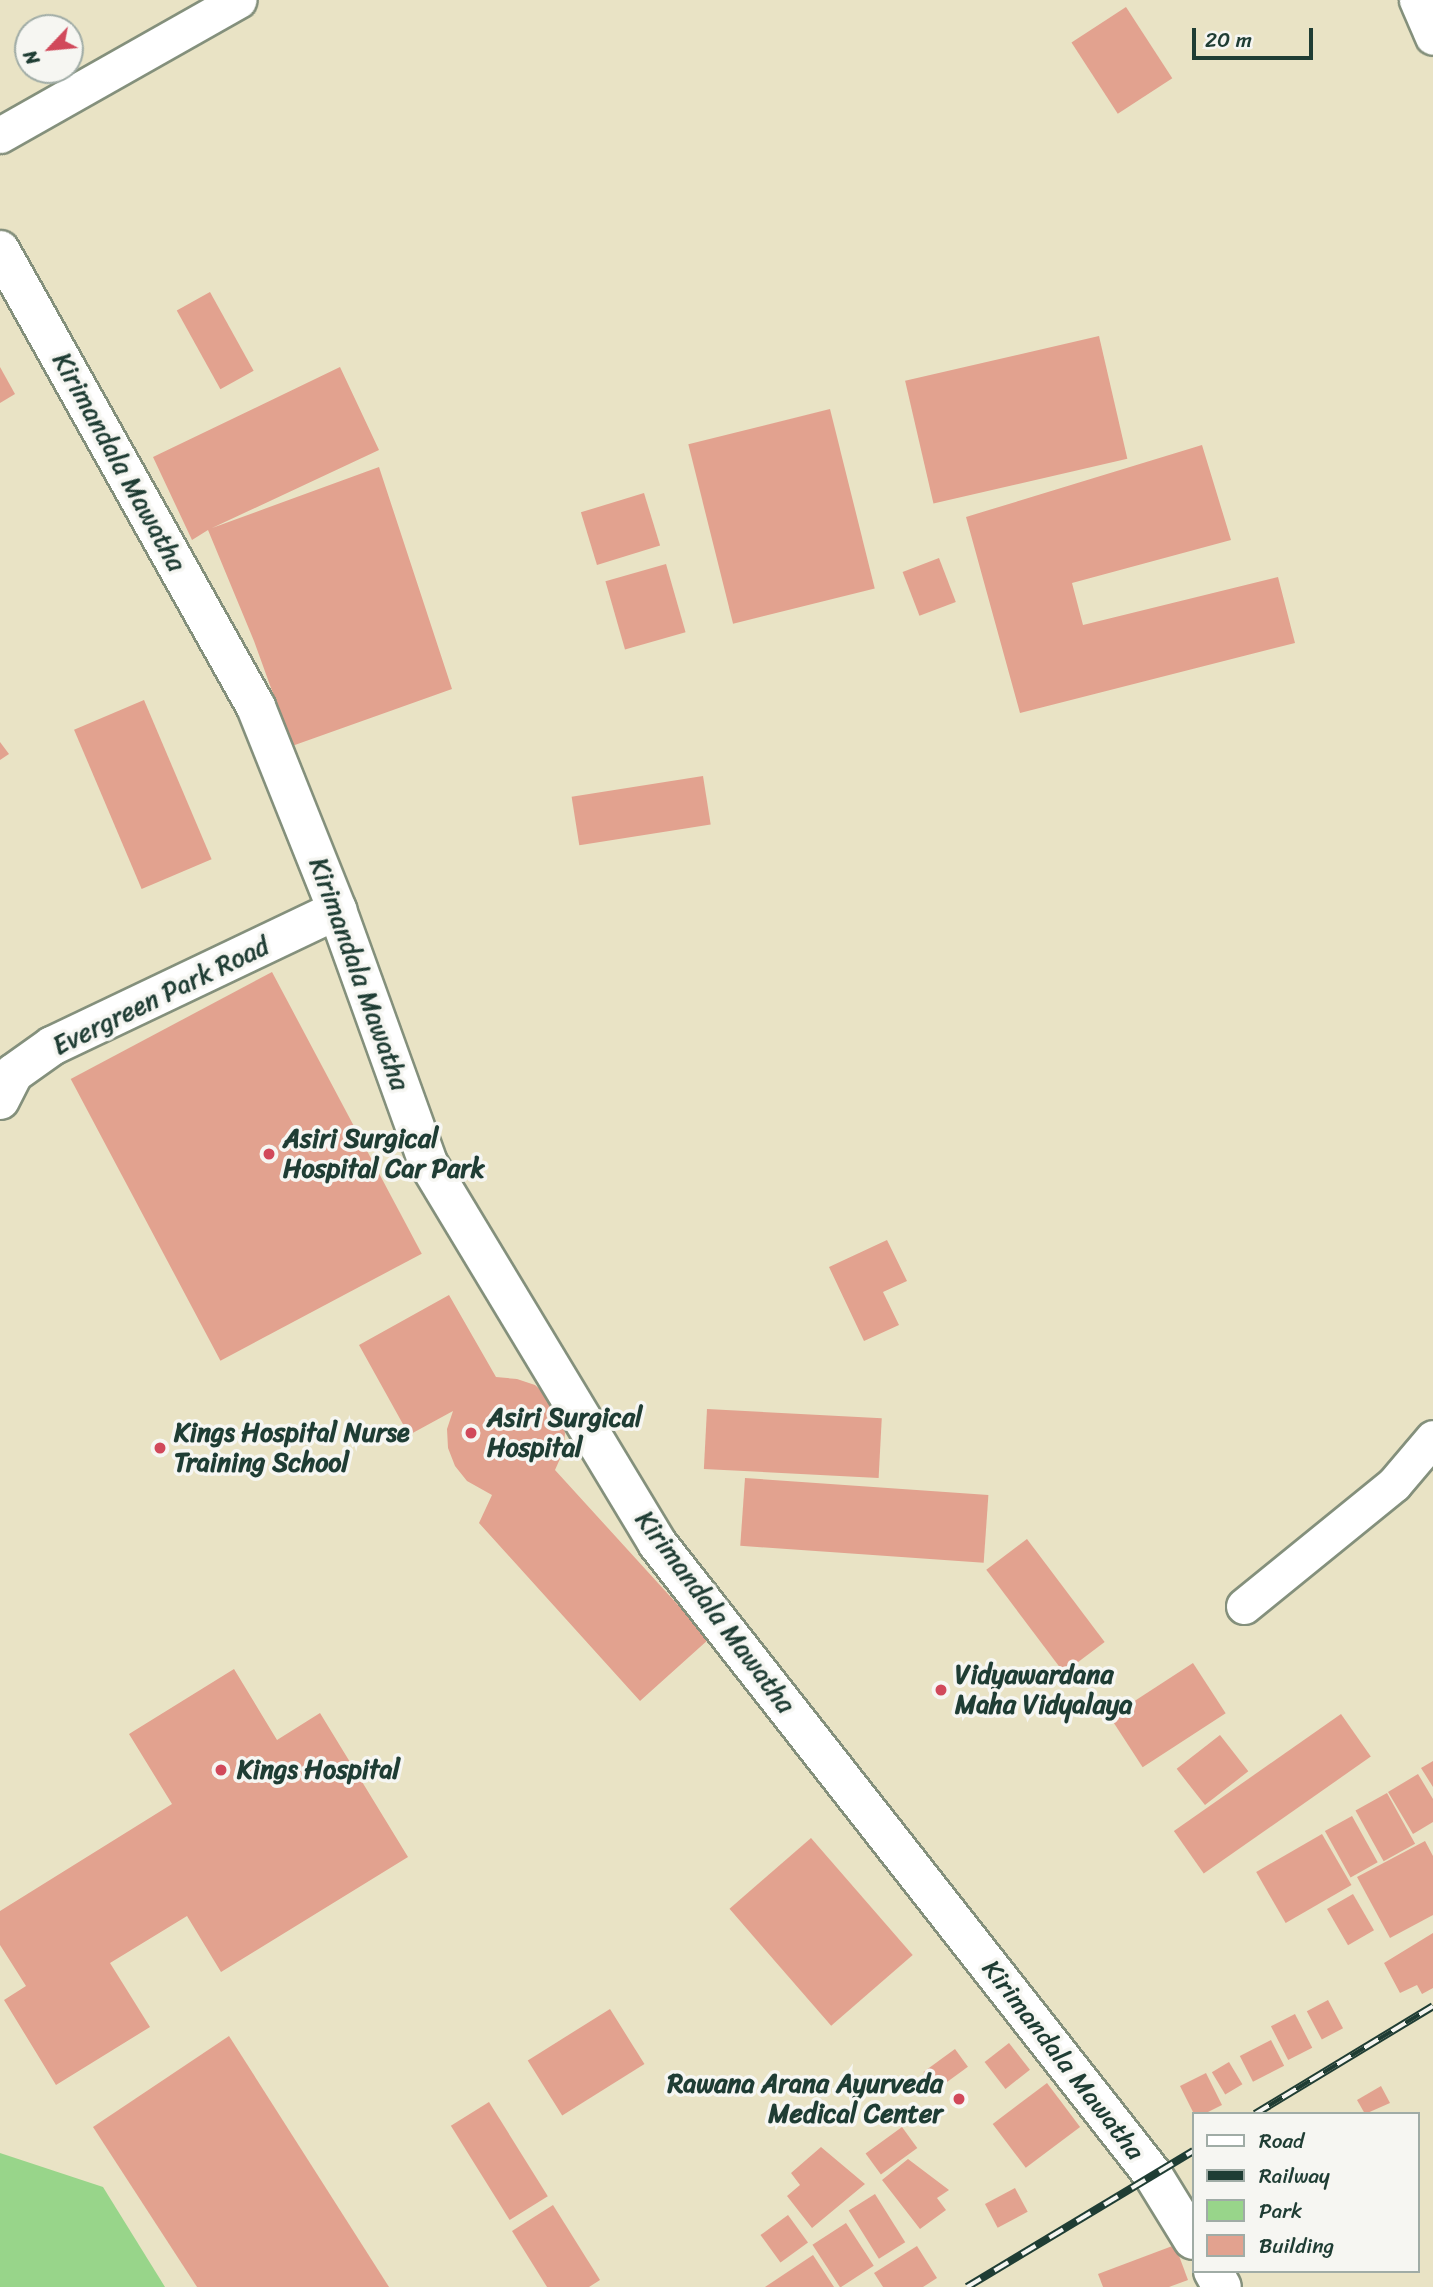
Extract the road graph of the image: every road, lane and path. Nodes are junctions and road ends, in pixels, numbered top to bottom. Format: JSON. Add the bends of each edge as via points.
{"nodes":[{"id":1,"x":239,"y":0,"type":"edge"},
{"id":2,"x":1417,"y":0,"type":"edge"},
{"id":3,"x":1433,"y":37,"type":"edge"},
{"id":4,"x":0,"y":135,"type":"edge"},
{"id":5,"x":0,"y":250,"type":"edge"},
{"id":6,"x":337,"y":910,"type":"junction"},
{"id":7,"x":0,"y":1100,"type":"edge"},
{"id":8,"x":1433,"y":1438,"type":"edge"},
{"id":9,"x":1244,"y":1606,"type":"dead end"},
{"id":10,"x":1192,"y":2238,"type":"edge"}],
"edges":[{"from":1,"to":4,"type":"street"},
{"from":2,"to":3,"type":"street"},
{"from":5,"to":6,"type":"main road","name":"Kirimandala Mawatha","via":[[256,707]]},
{"from":6,"to":7,"type":"main road","name":"Evergreen Park Road","via":[[52,1046],[14,1073]]},
{"from":6,"to":10,"type":"main road","name":"Kirimandala Mawatha","via":[[428,1163],[657,1543],[1153,2175]]},
{"from":8,"to":9,"type":"street","via":[[1394,1484]]}]}
